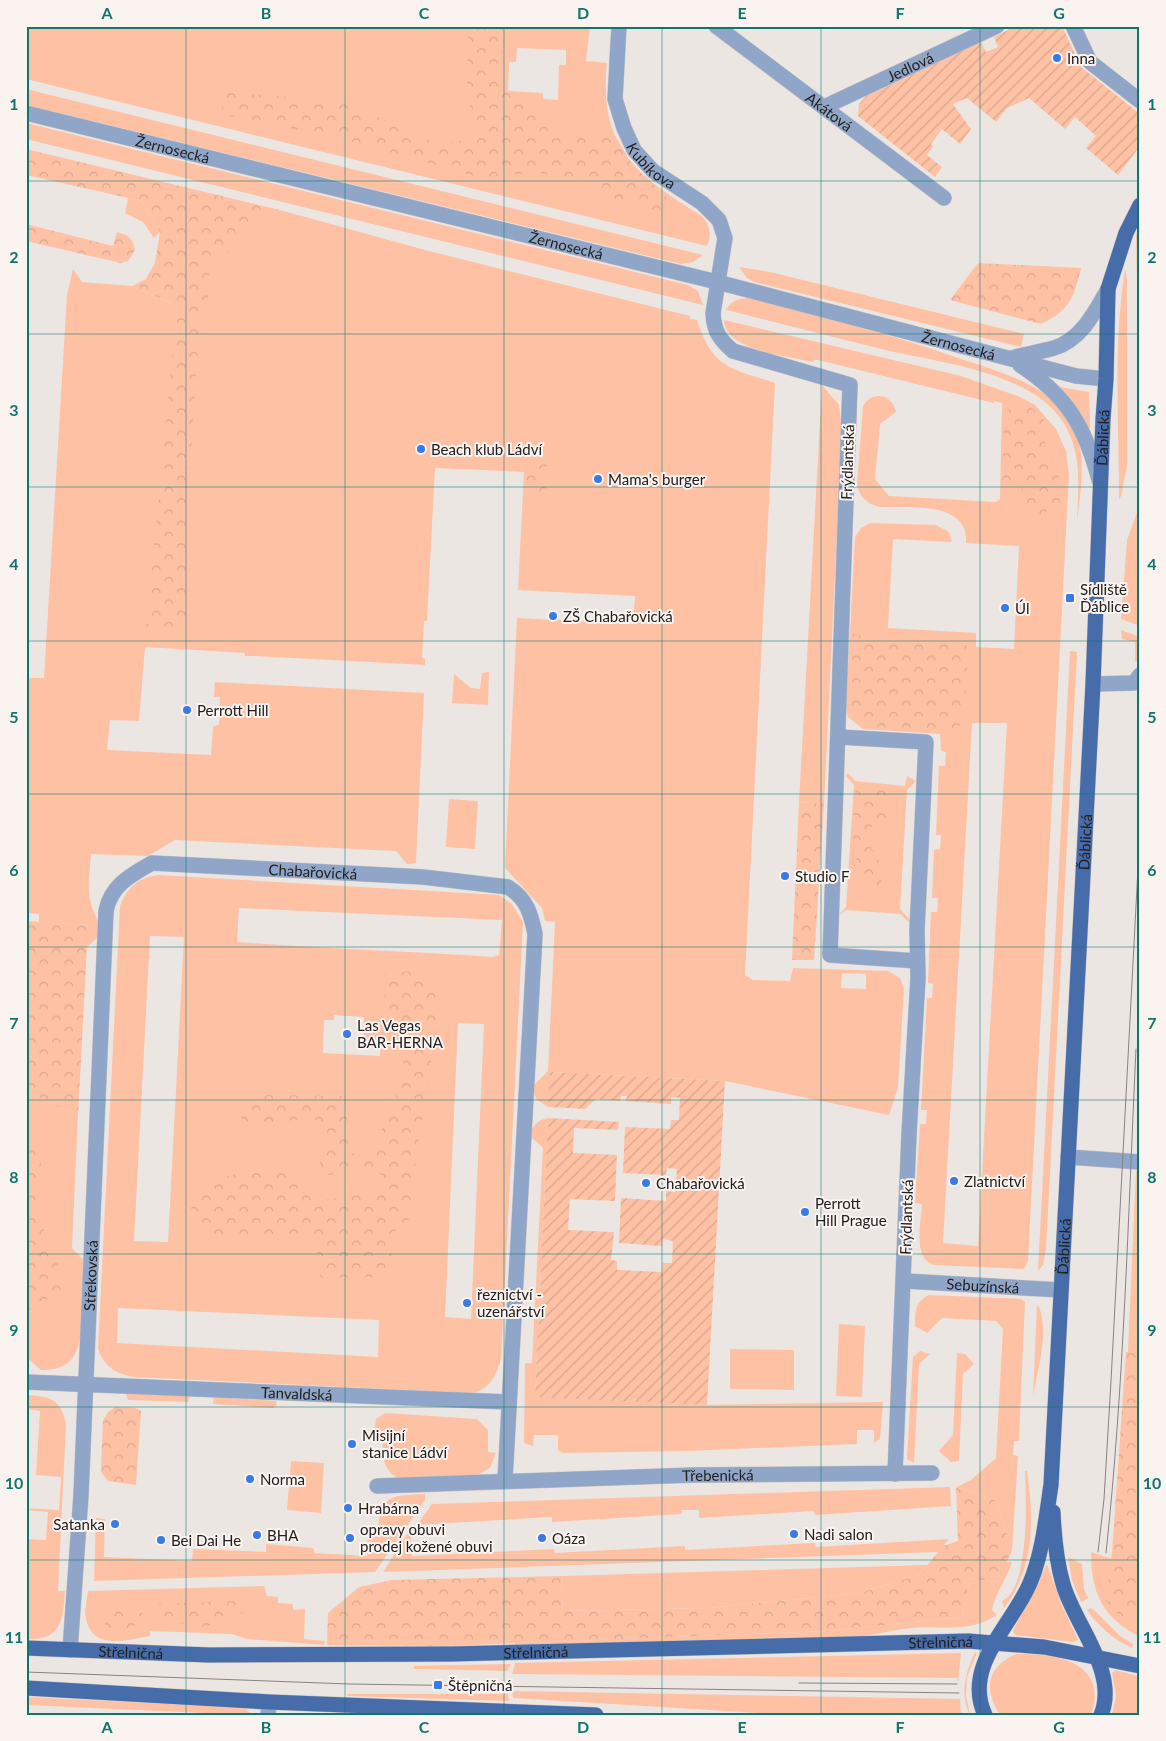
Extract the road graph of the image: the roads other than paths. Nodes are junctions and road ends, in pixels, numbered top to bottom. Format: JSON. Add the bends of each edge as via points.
{"nodes":[{"id":1,"x":619,"y":26,"type":"edge"},
{"id":2,"x":716,"y":26,"type":"edge"},
{"id":3,"x":996,"y":26,"type":"edge"},
{"id":4,"x":1073,"y":26,"type":"edge"},
{"id":5,"x":1140,"y":101,"type":"edge"},
{"id":6,"x":824,"y":107,"type":"junction"},
{"id":7,"x":26,"y":113,"type":"edge"},
{"id":8,"x":944,"y":198,"type":"dead end"},
{"id":9,"x":1140,"y":205,"type":"edge"},
{"id":10,"x":717,"y":282,"type":"junction"},
{"id":11,"x":1108,"y":289,"type":"junction"},
{"id":12,"x":1010,"y":358,"type":"junction"},
{"id":13,"x":1106,"y":379,"type":"junction"},
{"id":14,"x":1101,"y":487,"type":"junction"},
{"id":15,"x":1140,"y":675,"type":"edge"},
{"id":16,"x":1093,"y":684,"type":"junction"},
{"id":17,"x":839,"y":737,"type":"junction"},
{"id":18,"x":108,"y":902,"type":"joint"},
{"id":19,"x":917,"y":961,"type":"junction"},
{"id":20,"x":1068,"y":1157,"type":"junction"},
{"id":21,"x":1140,"y":1162,"type":"edge"},
{"id":22,"x":905,"y":1281,"type":"junction"},
{"id":23,"x":1061,"y":1290,"type":"junction"},
{"id":24,"x":26,"y":1382,"type":"edge"},
{"id":25,"x":86,"y":1385,"type":"junction"},
{"id":26,"x":508,"y":1402,"type":"junction"},
{"id":27,"x":932,"y":1473,"type":"dead end"},
{"id":28,"x":895,"y":1474,"type":"junction"},
{"id":29,"x":505,"y":1480,"type":"junction"},
{"id":30,"x":1051,"y":1485,"type":"junction"},
{"id":31,"x":377,"y":1486,"type":"dead end"},
{"id":32,"x":996,"y":1643,"type":"junction"},
{"id":33,"x":26,"y":1648,"type":"edge"},
{"id":34,"x":70,"y":1650,"type":"junction"},
{"id":35,"x":1095,"y":1656,"type":"junction"},
{"id":36,"x":1140,"y":1666,"type":"edge"},
{"id":37,"x":26,"y":1688,"type":"edge"},
{"id":38,"x":269,"y":1708,"type":"edge"},
{"id":39,"x":596,"y":1715,"type":"edge"},
{"id":40,"x":985,"y":1715,"type":"edge"},
{"id":41,"x":1101,"y":1715,"type":"edge"}],
"edges":[{"from":1,"to":10,"type":"street","name":"Kubíkova","via":[[615,99],[624,128],[634,150],[653,171],[702,203],[719,220],[725,238]]},
{"from":2,"to":6,"type":"street","name":"Akátová"},
{"from":3,"to":6,"type":"street","name":"Jedlová"},
{"from":4,"to":5,"type":"street","via":[[1090,62]]},
{"from":6,"to":8,"type":"street","name":"Akátová"},
{"from":7,"to":10,"type":"street","name":"Žernosecká"},
{"from":9,"to":11,"type":"main road","name":"Ďáblická","via":[[1126,233]]},
{"from":10,"to":12,"type":"street","name":"Žernosecká"},
{"from":10,"to":17,"type":"street","name":"Frýdlantská","via":[[714,324],[718,339],[733,351],[850,386]]},
{"from":11,"to":12,"type":"street","via":[[1089,321],[1072,338],[1056,348]]},
{"from":11,"to":13,"type":"main road","name":"Ďáblická"},
{"from":12,"to":13,"type":"street","name":"Žernosecká","via":[[1076,376]]},
{"from":12,"to":14,"type":"street","via":[[1050,386],[1068,405],[1092,452]]},
{"from":13,"to":14,"type":"main road","name":"Ďáblická"},
{"from":14,"to":16,"type":"main road","name":"Ďáblická"},
{"from":15,"to":16,"type":"street","via":[[1134,683]]},
{"from":16,"to":20,"type":"main road","name":"Ďáblická"},
{"from":17,"to":19,"type":"street","name":"Frýdlantská","via":[[830,955]]},
{"from":17,"to":19,"type":"street","name":"Frýdlantská","via":[[926,742]]},
{"from":18,"to":25,"type":"street","name":"Střekovská"},
{"from":18,"to":26,"type":"street","name":"Chabařovická","via":[[127,877],[152,862],[424,877],[508,887],[519,894],[527,905],[535,934]]},
{"from":19,"to":22,"type":"street","name":"Frýdlantská"},
{"from":20,"to":21,"type":"street"},
{"from":20,"to":23,"type":"main road","name":"Ďáblická"},
{"from":22,"to":23,"type":"street","name":"Sebuzínská"},
{"from":22,"to":28,"type":"street","name":"Frýdlantská"},
{"from":23,"to":30,"type":"main road","name":"Ďáblická"},
{"from":24,"to":25,"type":"street","name":"Tanvaldská"},
{"from":25,"to":26,"type":"street","name":"Tanvaldská"},
{"from":25,"to":34,"type":"street","name":"Střekovská"},
{"from":26,"to":29,"type":"street"},
{"from":27,"to":28,"type":"street","name":"Třebenická"},
{"from":28,"to":29,"type":"street","name":"Třebenická"},
{"from":29,"to":31,"type":"street","name":"Třebenická","via":[[485,1484]]},
{"from":30,"to":32,"type":"main road","via":[[1041,1545],[1030,1583]]},
{"from":30,"to":35,"type":"main road","via":[[1055,1548],[1064,1586]]},
{"from":32,"to":34,"type":"main road","name":"Střelničná","via":[[968,1640],[452,1654],[209,1655]]},
{"from":32,"to":35,"type":"main road","name":"Střelničná"},
{"from":32,"to":40,"type":"main road","via":[[980,1676],[978,1690]]},
{"from":33,"to":34,"type":"main road","name":"Střelničná"},
{"from":35,"to":36,"type":"main road","name":"Střelničná"},
{"from":35,"to":41,"type":"main road","via":[[1106,1691]]},
{"from":37,"to":38,"type":"main road"},
{"from":38,"to":39,"type":"main road"}]}
